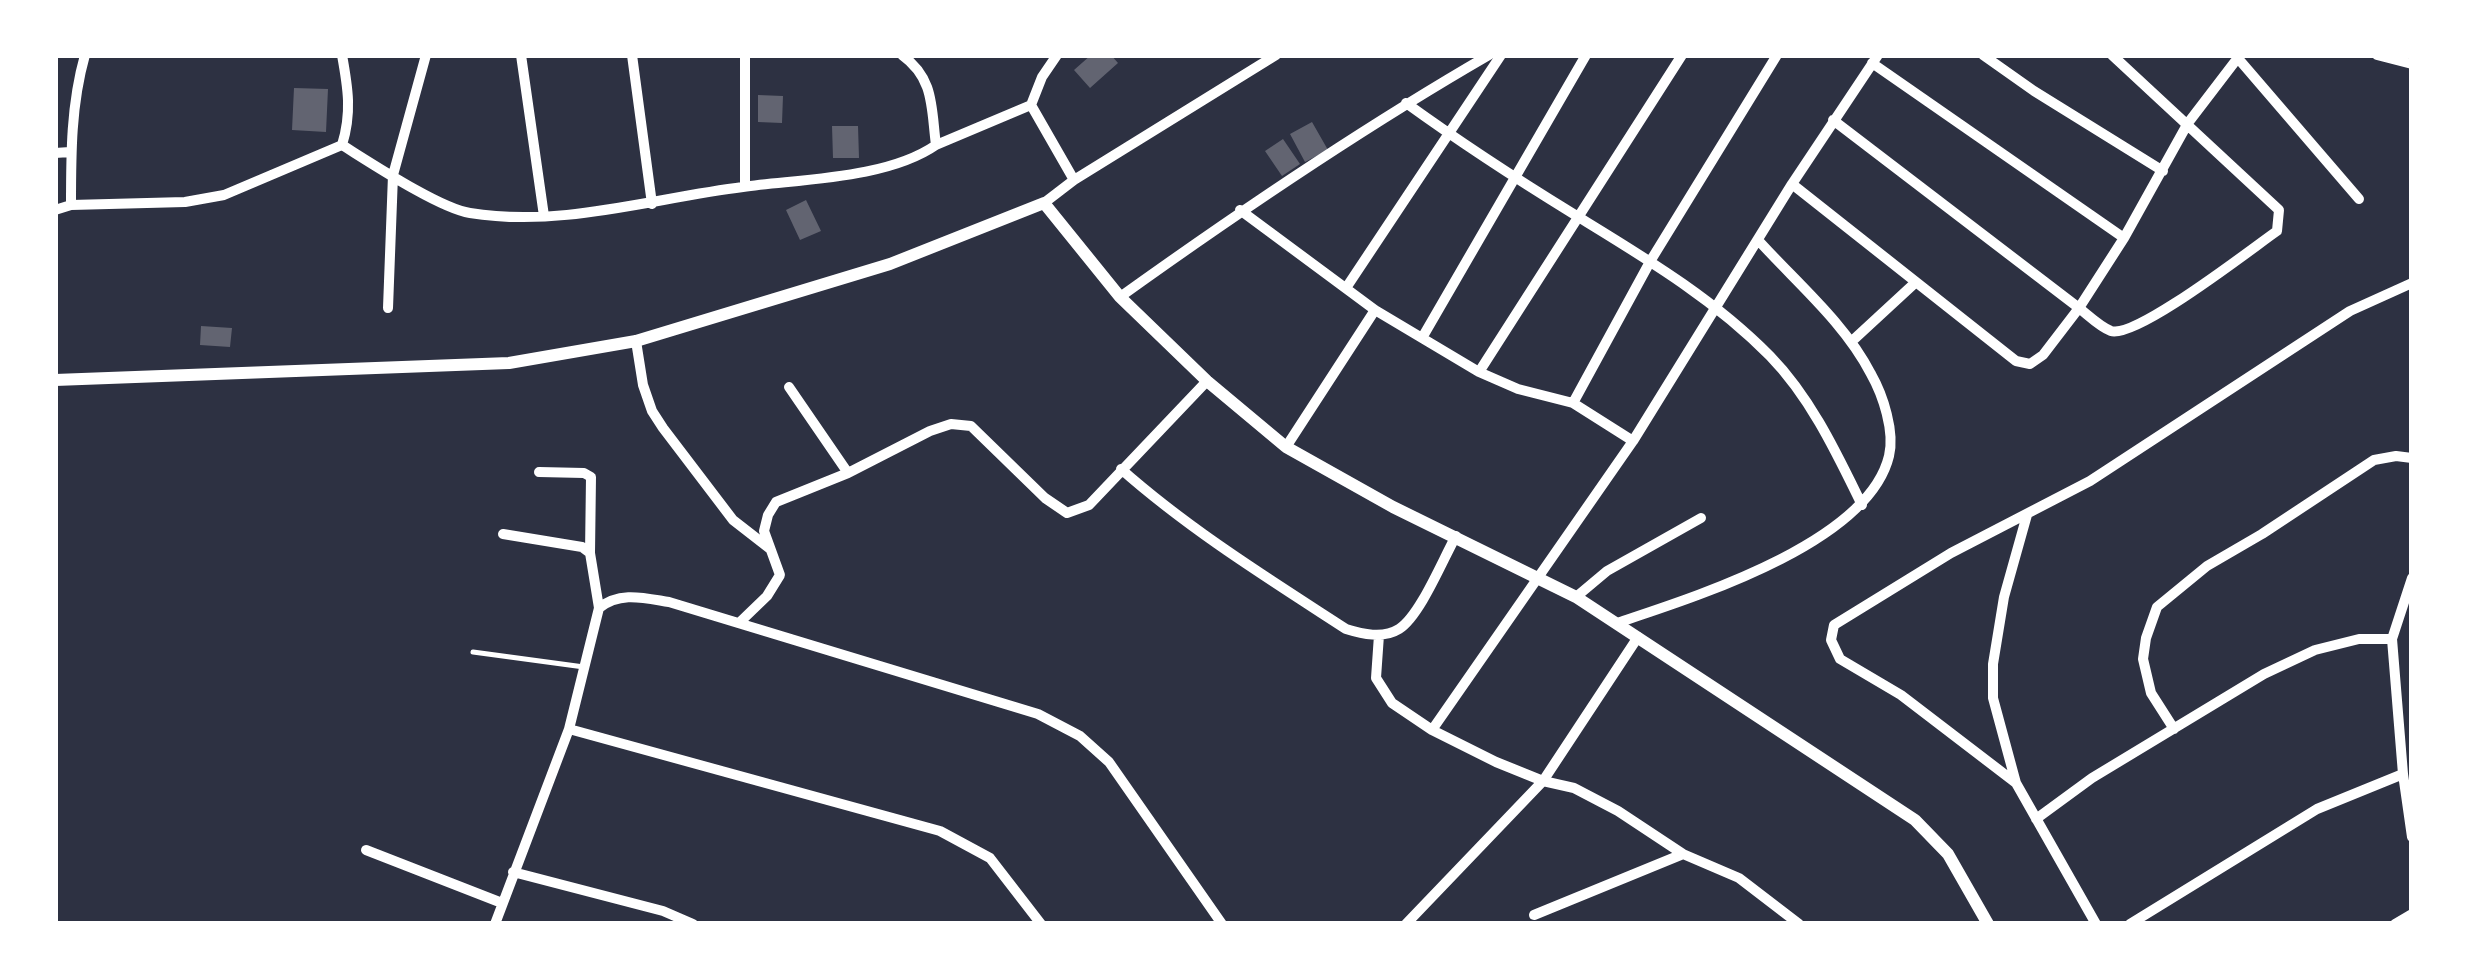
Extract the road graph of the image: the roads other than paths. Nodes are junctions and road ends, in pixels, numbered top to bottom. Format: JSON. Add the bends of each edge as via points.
{"nodes":[{"id":1,"x":86,"y":55,"type":"edge"},
{"id":2,"x":342,"y":55,"type":"edge"},
{"id":3,"x":426,"y":55,"type":"edge"},
{"id":4,"x":521,"y":55,"type":"edge"},
{"id":5,"x":632,"y":55,"type":"edge"},
{"id":6,"x":745,"y":55,"type":"edge"},
{"id":7,"x":902,"y":55,"type":"edge"},
{"id":8,"x":1057,"y":55,"type":"edge"},
{"id":9,"x":1276,"y":55,"type":"edge"},
{"id":10,"x":1489,"y":55,"type":"edge"},
{"id":11,"x":1502,"y":55,"type":"edge"},
{"id":12,"x":1586,"y":55,"type":"edge"},
{"id":13,"x":1682,"y":55,"type":"edge"},
{"id":14,"x":1777,"y":55,"type":"edge"},
{"id":15,"x":1983,"y":55,"type":"edge"},
{"id":16,"x":2112,"y":55,"type":"edge"},
{"id":17,"x":2377,"y":55,"type":"edge"},
{"id":18,"x":2238,"y":56,"type":"edge"},
{"id":19,"x":1875,"y":59,"type":"edge"},
{"id":20,"x":2412,"y":64,"type":"edge"},
{"id":21,"x":1406,"y":103,"type":"junction"},
{"id":22,"x":1030,"y":105,"type":"junction"},
{"id":23,"x":1833,"y":120,"type":"junction"},
{"id":24,"x":2188,"y":123,"type":"junction"},
{"id":25,"x":1448,"y":134,"type":"junction"},
{"id":26,"x":342,"y":146,"type":"junction"},
{"id":27,"x":936,"y":146,"type":"junction"},
{"id":28,"x":70,"y":152,"type":"junction"},
{"id":29,"x":55,"y":153,"type":"edge"},
{"id":30,"x":2162,"y":170,"type":"junction"},
{"id":31,"x":393,"y":175,"type":"junction"},
{"id":32,"x":1513,"y":176,"type":"junction"},
{"id":33,"x":1074,"y":180,"type":"junction"},
{"id":34,"x":1792,"y":184,"type":"junction"},
{"id":35,"x":746,"y":186,"type":"junction"},
{"id":36,"x":2359,"y":199,"type":"dead end"},
{"id":37,"x":1044,"y":202,"type":"junction"},
{"id":38,"x":652,"y":204,"type":"junction"},
{"id":39,"x":71,"y":205,"type":"junction"},
{"id":40,"x":55,"y":210,"type":"edge"},
{"id":41,"x":1240,"y":210,"type":"junction"},
{"id":42,"x":544,"y":216,"type":"junction"},
{"id":43,"x":1578,"y":217,"type":"junction"},
{"id":44,"x":2124,"y":238,"type":"junction"},
{"id":45,"x":1758,"y":240,"type":"junction"},
{"id":46,"x":1651,"y":260,"type":"junction"},
{"id":47,"x":1916,"y":282,"type":"junction"},
{"id":48,"x":2412,"y":283,"type":"edge"},
{"id":49,"x":1346,"y":288,"type":"junction"},
{"id":50,"x":1120,"y":297,"type":"junction"},
{"id":51,"x":388,"y":308,"type":"dead end"},
{"id":52,"x":1716,"y":308,"type":"junction"},
{"id":53,"x":2079,"y":308,"type":"junction"},
{"id":54,"x":1375,"y":310,"type":"junction"},
{"id":55,"x":1422,"y":338,"type":"junction"},
{"id":56,"x":636,"y":341,"type":"junction"},
{"id":57,"x":1851,"y":342,"type":"junction"},
{"id":58,"x":1479,"y":372,"type":"junction"},
{"id":59,"x":55,"y":380,"type":"edge"},
{"id":60,"x":1207,"y":381,"type":"junction"},
{"id":61,"x":788,"y":387,"type":"dead end"},
{"id":62,"x":1572,"y":403,"type":"junction"},
{"id":63,"x":1633,"y":441,"type":"junction"},
{"id":64,"x":1286,"y":447,"type":"junction"},
{"id":65,"x":2412,"y":458,"type":"edge"},
{"id":66,"x":1121,"y":469,"type":"junction"},
{"id":67,"x":539,"y":472,"type":"dead end"},
{"id":68,"x":848,"y":473,"type":"junction"},
{"id":69,"x":1862,"y":505,"type":"junction"},
{"id":70,"x":2027,"y":516,"type":"junction"},
{"id":71,"x":1701,"y":518,"type":"dead end"},
{"id":72,"x":503,"y":534,"type":"dead end"},
{"id":73,"x":1456,"y":536,"type":"junction"},
{"id":74,"x":769,"y":548,"type":"junction"},
{"id":75,"x":590,"y":552,"type":"junction"},
{"id":76,"x":1541,"y":577,"type":"junction"},
{"id":77,"x":2412,"y":578,"type":"edge"},
{"id":78,"x":1576,"y":597,"type":"junction"},
{"id":79,"x":599,"y":608,"type":"junction"},
{"id":80,"x":739,"y":623,"type":"junction"},
{"id":81,"x":1617,"y":623,"type":"junction"},
{"id":82,"x":1379,"y":635,"type":"junction"},
{"id":83,"x":1638,"y":636,"type":"junction"},
{"id":84,"x":2392,"y":640,"type":"junction"},
{"id":85,"x":473,"y":652,"type":"dead end"},
{"id":86,"x":584,"y":667,"type":"junction"},
{"id":87,"x":569,"y":728,"type":"junction"},
{"id":88,"x":1432,"y":730,"type":"junction"},
{"id":89,"x":2174,"y":730,"type":"junction"},
{"id":90,"x":2403,"y":774,"type":"junction"},
{"id":91,"x":1542,"y":781,"type":"junction"},
{"id":92,"x":2016,"y":784,"type":"junction"},
{"id":93,"x":2036,"y":818,"type":"junction"},
{"id":94,"x":2412,"y":837,"type":"edge"},
{"id":95,"x":366,"y":850,"type":"dead end"},
{"id":96,"x":1684,"y":854,"type":"junction"},
{"id":97,"x":513,"y":872,"type":"junction"},
{"id":98,"x":502,"y":902,"type":"junction"},
{"id":99,"x":2412,"y":914,"type":"edge"},
{"id":100,"x":1534,"y":915,"type":"dead end"},
{"id":101,"x":1220,"y":920,"type":"edge"},
{"id":102,"x":495,"y":924,"type":"edge"},
{"id":103,"x":693,"y":924,"type":"edge"},
{"id":104,"x":1041,"y":924,"type":"edge"},
{"id":105,"x":1204,"y":924,"type":"edge"},
{"id":106,"x":1406,"y":924,"type":"edge"},
{"id":107,"x":1799,"y":924,"type":"edge"},
{"id":108,"x":1988,"y":924,"type":"edge"},
{"id":109,"x":2096,"y":924,"type":"edge"},
{"id":110,"x":2130,"y":924,"type":"edge"},
{"id":111,"x":2395,"y":924,"type":"edge"}],
"edges":[{"from":1,"to":28,"type":"street"},
{"from":2,"to":26,"type":"street","via":[[350,98]]},
{"from":3,"to":31,"type":"street"},
{"from":4,"to":42,"type":"street"},
{"from":5,"to":38,"type":"street"},
{"from":6,"to":35,"type":"street"},
{"from":7,"to":27,"type":"street","via":[[926,80]]},
{"from":8,"to":22,"type":"street"},
{"from":9,"to":33,"type":"street"},
{"from":10,"to":21,"type":"street"},
{"from":11,"to":25,"type":"street"},
{"from":12,"to":32,"type":"street"},
{"from":13,"to":43,"type":"street"},
{"from":14,"to":46,"type":"street"},
{"from":15,"to":30,"type":"street"},
{"from":16,"to":24,"type":"street"},
{"from":17,"to":20,"type":"street"},
{"from":18,"to":24,"type":"street"},
{"from":18,"to":36,"type":"street"},
{"from":19,"to":23,"type":"street"},
{"from":19,"to":44,"type":"street"},
{"from":21,"to":25,"type":"street"},
{"from":21,"to":41,"type":"street"},
{"from":22,"to":27,"type":"street"},
{"from":22,"to":33,"type":"street"},
{"from":23,"to":34,"type":"street"},
{"from":23,"to":53,"type":"street"},
{"from":24,"to":30,"type":"street"},
{"from":24,"to":53,"type":"street","via":[[2279,210],[2277,232],[2140,326],[2112,331]]},
{"from":25,"to":32,"type":"street"},
{"from":25,"to":49,"type":"street"},
{"from":26,"to":31,"type":"street"},
{"from":26,"to":39,"type":"street","via":[[224,194],[185,202]]},
{"from":27,"to":35,"type":"street","via":[[850,175]]},
{"from":28,"to":29,"type":"street"},
{"from":28,"to":39,"type":"street"},
{"from":30,"to":44,"type":"street"},
{"from":31,"to":42,"type":"street","via":[[466,213]]},
{"from":31,"to":51,"type":"street"},
{"from":32,"to":43,"type":"street"},
{"from":32,"to":55,"type":"street"},
{"from":33,"to":37,"type":"street"},
{"from":34,"to":45,"type":"street"},
{"from":34,"to":47,"type":"street"},
{"from":35,"to":38,"type":"street"},
{"from":37,"to":50,"type":"street"},
{"from":37,"to":56,"type":"street","via":[[890,264]]},
{"from":38,"to":42,"type":"street"},
{"from":39,"to":40,"type":"street"},
{"from":41,"to":49,"type":"street"},
{"from":41,"to":50,"type":"street"},
{"from":43,"to":46,"type":"street"},
{"from":43,"to":58,"type":"street"},
{"from":44,"to":53,"type":"street"},
{"from":45,"to":52,"type":"street"},
{"from":45,"to":57,"type":"street"},
{"from":46,"to":52,"type":"street"},
{"from":46,"to":62,"type":"street"},
{"from":47,"to":53,"type":"street","via":[[2016,361],[2030,364]]},
{"from":47,"to":57,"type":"street"},
{"from":48,"to":70,"type":"street","via":[[2350,311]]},
{"from":49,"to":54,"type":"street"},
{"from":50,"to":60,"type":"street"},
{"from":52,"to":63,"type":"street"},
{"from":52,"to":69,"type":"street","via":[[1802,395]]},
{"from":54,"to":55,"type":"street"},
{"from":54,"to":64,"type":"street"},
{"from":55,"to":58,"type":"street"},
{"from":56,"to":59,"type":"street","via":[[508,363]]},
{"from":56,"to":74,"type":"street","via":[[642,385],[663,428],[733,520]]},
{"from":57,"to":69,"type":"street","via":[[1881,396],[1890,452]]},
{"from":58,"to":62,"type":"street"},
{"from":60,"to":64,"type":"street"},
{"from":60,"to":66,"type":"street"},
{"from":61,"to":68,"type":"street"},
{"from":62,"to":63,"type":"street"},
{"from":63,"to":76,"type":"street"},
{"from":64,"to":73,"type":"street"},
{"from":65,"to":89,"type":"street","via":[[2374,460],[2207,566],[2157,608],[2142,659],[2151,693]]},
{"from":66,"to":68,"type":"street","via":[[1089,505],[1067,513],[971,426],[951,424]]},
{"from":66,"to":82,"type":"street","via":[[1202,533],[1346,629]]},
{"from":67,"to":75,"type":"street","via":[[592,478]]},
{"from":68,"to":74,"type":"street","via":[[776,502],[764,531]]},
{"from":69,"to":81,"type":"street","via":[[1824,535],[1748,574]]},
{"from":70,"to":92,"type":"street","via":[[1992,664],[1993,698]]},
{"from":70,"to":92,"type":"street","via":[[1951,552],[1834,625],[1831,640],[1840,659],[1901,695]]},
{"from":71,"to":78,"type":"street","via":[[1607,571]]},
{"from":72,"to":75,"type":"street"},
{"from":73,"to":76,"type":"street"},
{"from":73,"to":82,"type":"street","via":[[1412,616],[1398,630]]},
{"from":74,"to":80,"type":"street","via":[[780,575]]},
{"from":75,"to":79,"type":"street"},
{"from":76,"to":78,"type":"street"},
{"from":76,"to":88,"type":"street"},
{"from":77,"to":84,"type":"street"},
{"from":78,"to":81,"type":"street"},
{"from":79,"to":80,"type":"street","via":[[610,598],[634,596]]},
{"from":79,"to":86,"type":"street"},
{"from":80,"to":101,"type":"street","via":[[1038,714],[1080,736],[1109,762]]},
{"from":81,"to":83,"type":"street"},
{"from":82,"to":88,"type":"street","via":[[1376,678],[1392,702]]},
{"from":83,"to":91,"type":"street"},
{"from":83,"to":108,"type":"street","via":[[1915,820],[1948,854]]},
{"from":84,"to":89,"type":"street","via":[[2359,639],[2315,650]]},
{"from":84,"to":90,"type":"street"},
{"from":85,"to":86,"type":"lane"},
{"from":86,"to":87,"type":"street"},
{"from":87,"to":97,"type":"street"},
{"from":87,"to":104,"type":"street","via":[[940,830],[990,858]]},
{"from":88,"to":91,"type":"street"},
{"from":89,"to":93,"type":"street"},
{"from":90,"to":94,"type":"street"},
{"from":90,"to":110,"type":"street","via":[[2317,809]]},
{"from":91,"to":96,"type":"street","via":[[1574,788]]},
{"from":91,"to":106,"type":"street"},
{"from":92,"to":93,"type":"street"},
{"from":93,"to":109,"type":"street"},
{"from":95,"to":98,"type":"street"},
{"from":96,"to":100,"type":"street"},
{"from":96,"to":107,"type":"street","via":[[1739,878]]},
{"from":97,"to":98,"type":"street"},
{"from":97,"to":103,"type":"street"},
{"from":98,"to":102,"type":"street"},
{"from":99,"to":111,"type":"street"},
{"from":101,"to":105,"type":"street"}]}
